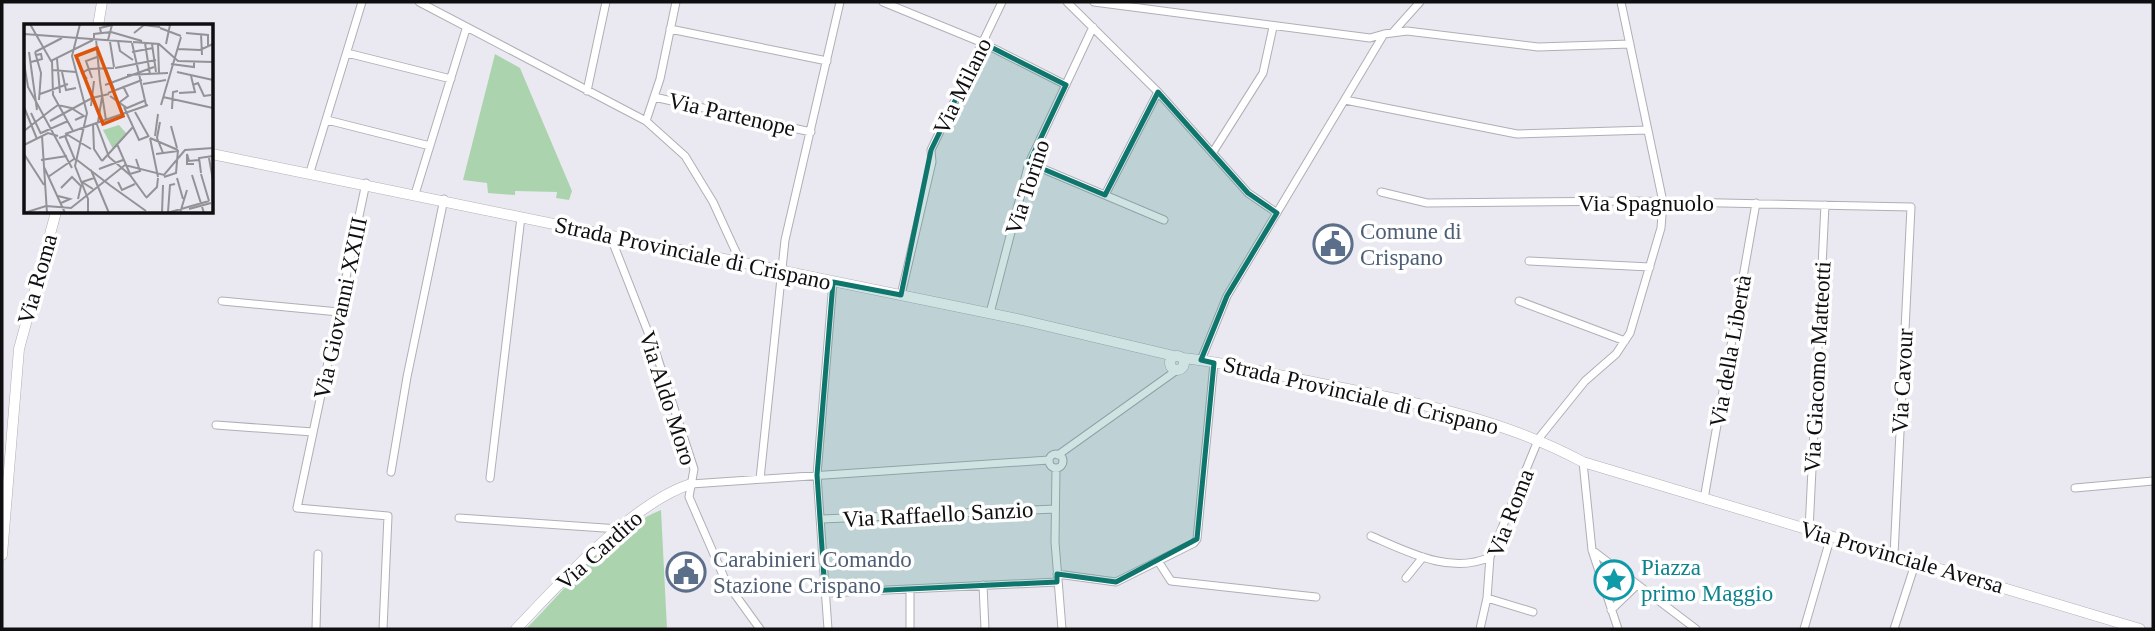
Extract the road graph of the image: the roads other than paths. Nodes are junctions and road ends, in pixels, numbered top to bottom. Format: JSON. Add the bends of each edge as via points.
{"nodes":[{"id":1,"x":102,"y":2,"type":"edge"},
{"id":2,"x":362,"y":2,"type":"edge"},
{"id":3,"x":419,"y":2,"type":"edge"},
{"id":4,"x":606,"y":2,"type":"edge"},
{"id":5,"x":676,"y":2,"type":"edge"},
{"id":6,"x":840,"y":2,"type":"edge"},
{"id":7,"x":883,"y":2,"type":"edge"},
{"id":8,"x":1002,"y":2,"type":"edge"},
{"id":9,"x":1067,"y":2,"type":"edge"},
{"id":10,"x":1094,"y":2,"type":"edge"},
{"id":11,"x":1420,"y":2,"type":"edge"},
{"id":12,"x":1621,"y":2,"type":"edge"},
{"id":13,"x":98,"y":24,"type":"edge"},
{"id":14,"x":1093,"y":27,"type":"junction"},
{"id":15,"x":1273,"y":27,"type":"junction"},
{"id":16,"x":466,"y":29,"type":"junction"},
{"id":17,"x":670,"y":29,"type":"junction"},
{"id":18,"x":1394,"y":31,"type":"junction"},
{"id":19,"x":1384,"y":34,"type":"junction"},
{"id":20,"x":983,"y":43,"type":"junction"},
{"id":21,"x":1630,"y":44,"type":"junction"},
{"id":22,"x":347,"y":52,"type":"junction"},
{"id":23,"x":827,"y":61,"type":"junction"},
{"id":24,"x":451,"y":79,"type":"junction"},
{"id":25,"x":1066,"y":85,"type":"junction"},
{"id":26,"x":587,"y":91,"type":"junction"},
{"id":27,"x":1158,"y":92,"type":"junction"},
{"id":28,"x":654,"y":97,"type":"junction"},
{"id":29,"x":1345,"y":100,"type":"junction"},
{"id":30,"x":327,"y":120,"type":"junction"},
{"id":31,"x":646,"y":121,"type":"junction"},
{"id":32,"x":1648,"y":130,"type":"junction"},
{"id":33,"x":811,"y":132,"type":"junction"},
{"id":34,"x":430,"y":146,"type":"junction"},
{"id":35,"x":1213,"y":152,"type":"junction"},
{"id":36,"x":214,"y":154,"type":"edge"},
{"id":37,"x":1029,"y":163,"type":"junction"},
{"id":38,"x":310,"y":172,"type":"junction"},
{"id":39,"x":366,"y":183,"type":"junction"},
{"id":40,"x":1381,"y":192,"type":"dead end"},
{"id":41,"x":415,"y":194,"type":"junction"},
{"id":42,"x":1105,"y":195,"type":"junction"},
{"id":43,"x":444,"y":200,"type":"junction"},
{"id":44,"x":1663,"y":202,"type":"junction"},
{"id":45,"x":1756,"y":203,"type":"junction"},
{"id":46,"x":1825,"y":205,"type":"junction"},
{"id":47,"x":1911,"y":207,"type":"joint"},
{"id":48,"x":55,"y":214,"type":"edge"},
{"id":49,"x":1277,"y":214,"type":"junction"},
{"id":50,"x":520,"y":217,"type":"junction"},
{"id":51,"x":1164,"y":220,"type":"dead end"},
{"id":52,"x":611,"y":238,"type":"junction"},
{"id":53,"x":1529,"y":261,"type":"dead end"},
{"id":54,"x":741,"y":263,"type":"junction"},
{"id":55,"x":1650,"y":267,"type":"junction"},
{"id":56,"x":782,"y":271,"type":"junction"},
{"id":57,"x":833,"y":282,"type":"junction"},
{"id":58,"x":901,"y":295,"type":"junction"},
{"id":59,"x":222,"y":301,"type":"dead end"},
{"id":60,"x":1519,"y":301,"type":"dead end"},
{"id":61,"x":339,"y":312,"type":"junction"},
{"id":62,"x":990,"y":313,"type":"junction"},
{"id":63,"x":1625,"y":341,"type":"junction"},
{"id":64,"x":1178,"y":357,"type":"junction"},
{"id":65,"x":1201,"y":360,"type":"junction"},
{"id":66,"x":1214,"y":363,"type":"junction"},
{"id":67,"x":1177,"y":370,"type":"joint"},
{"id":68,"x":216,"y":425,"type":"dead end"},
{"id":69,"x":313,"y":432,"type":"junction"},
{"id":70,"x":1539,"y":439,"type":"junction"},
{"id":71,"x":1058,"y":455,"type":"junction"},
{"id":72,"x":1049,"y":460,"type":"junction"},
{"id":73,"x":1583,"y":462,"type":"junction"},
{"id":74,"x":1056,"y":468,"type":"junction"},
{"id":75,"x":391,"y":472,"type":"dead end"},
{"id":76,"x":817,"y":475,"type":"junction"},
{"id":77,"x":490,"y":478,"type":"dead end"},
{"id":78,"x":760,"y":479,"type":"junction"},
{"id":79,"x":2153,"y":481,"type":"edge"},
{"id":80,"x":691,"y":484,"type":"junction"},
{"id":81,"x":2075,"y":488,"type":"dead end"},
{"id":82,"x":1704,"y":499,"type":"junction"},
{"id":83,"x":1055,"y":509,"type":"junction"},
{"id":84,"x":459,"y":518,"type":"dead end"},
{"id":85,"x":822,"y":519,"type":"junction"},
{"id":86,"x":619,"y":529,"type":"junction"},
{"id":87,"x":1809,"y":530,"type":"junction"},
{"id":88,"x":1371,"y":536,"type":"dead end"},
{"id":89,"x":1831,"y":536,"type":"junction"},
{"id":90,"x":1592,"y":550,"type":"junction"},
{"id":91,"x":318,"y":554,"type":"dead end"},
{"id":92,"x":2,"y":555,"type":"edge"},
{"id":93,"x":1894,"y":555,"type":"junction"},
{"id":94,"x":1423,"y":556,"type":"junction"},
{"id":95,"x":1490,"y":557,"type":"junction"},
{"id":96,"x":1158,"y":561,"type":"junction"},
{"id":97,"x":1916,"y":561,"type":"junction"},
{"id":98,"x":1057,"y":578,"type":"junction"},
{"id":99,"x":1406,"y":578,"type":"dead end"},
{"id":100,"x":983,"y":585,"type":"junction"},
{"id":101,"x":1637,"y":585,"type":"junction"},
{"id":102,"x":910,"y":589,"type":"junction"},
{"id":103,"x":825,"y":593,"type":"junction"},
{"id":104,"x":1316,"y":597,"type":"dead end"},
{"id":105,"x":1487,"y":598,"type":"junction"},
{"id":106,"x":1611,"y":610,"type":"junction"},
{"id":107,"x":1533,"y":612,"type":"dead end"},
{"id":108,"x":1897,"y":628,"type":"edge"},
{"id":109,"x":316,"y":629,"type":"edge"},
{"id":110,"x":383,"y":629,"type":"edge"},
{"id":111,"x":516,"y":629,"type":"edge"},
{"id":112,"x":760,"y":629,"type":"edge"},
{"id":113,"x":828,"y":629,"type":"edge"},
{"id":114,"x":910,"y":629,"type":"edge"},
{"id":115,"x":985,"y":629,"type":"edge"},
{"id":116,"x":1062,"y":629,"type":"edge"},
{"id":117,"x":1479,"y":629,"type":"edge"},
{"id":118,"x":1618,"y":629,"type":"edge"},
{"id":119,"x":1696,"y":629,"type":"edge"},
{"id":120,"x":1804,"y":629,"type":"edge"},
{"id":121,"x":2140,"y":629,"type":"edge"}],
"edges":[{"from":1,"to":13,"type":"street"},
{"from":2,"to":22,"type":"street"},
{"from":3,"to":16,"type":"street"},
{"from":4,"to":26,"type":"street"},
{"from":5,"to":17,"type":"street"},
{"from":6,"to":23,"type":"street"},
{"from":7,"to":20,"type":"street"},
{"from":8,"to":20,"type":"street","name":"Via Milano"},
{"from":9,"to":14,"type":"street"},
{"from":10,"to":15,"type":"street"},
{"from":11,"to":18,"type":"street"},
{"from":12,"to":21,"type":"street"},
{"from":14,"to":25,"type":"street","name":"Via Torino"},
{"from":14,"to":27,"type":"street"},
{"from":15,"to":19,"type":"street","via":[[1370,37]]},
{"from":15,"to":35,"type":"street","via":[[1263,73]]},
{"from":16,"to":24,"type":"street"},
{"from":16,"to":26,"type":"street"},
{"from":17,"to":23,"type":"street"},
{"from":17,"to":28,"type":"street"},
{"from":18,"to":19,"type":"street"},
{"from":18,"to":21,"type":"street","via":[[1538,47]]},
{"from":19,"to":29,"type":"street"},
{"from":20,"to":25,"type":"street"},
{"from":20,"to":58,"type":"street","name":"Via Milano","via":[[931,150]]},
{"from":21,"to":32,"type":"street"},
{"from":22,"to":24,"type":"street"},
{"from":22,"to":30,"type":"street"},
{"from":23,"to":33,"type":"street"},
{"from":24,"to":34,"type":"street"},
{"from":25,"to":37,"type":"street","name":"Via Torino"},
{"from":26,"to":31,"type":"street"},
{"from":27,"to":35,"type":"street"},
{"from":27,"to":42,"type":"street"},
{"from":28,"to":31,"type":"street"},
{"from":28,"to":33,"type":"street","name":"Via Partenope"},
{"from":29,"to":32,"type":"street","via":[[1517,134]]},
{"from":29,"to":49,"type":"street"},
{"from":30,"to":34,"type":"street"},
{"from":30,"to":38,"type":"street"},
{"from":31,"to":54,"type":"street","via":[[685,156]]},
{"from":32,"to":44,"type":"street"},
{"from":33,"to":56,"type":"street"},
{"from":34,"to":41,"type":"street"},
{"from":35,"to":49,"type":"street","via":[[1248,194]]},
{"from":36,"to":38,"type":"street","name":"Strada Provinciale di Crispano"},
{"from":37,"to":42,"type":"street"},
{"from":37,"to":62,"type":"street","name":"Via Torino"},
{"from":38,"to":39,"type":"street","name":"Strada Provinciale di Crispano"},
{"from":39,"to":41,"type":"street","name":"Strada Provinciale di Crispano"},
{"from":39,"to":61,"type":"street","name":"Via Giovanni XXIII"},
{"from":40,"to":44,"type":"street","name":"Via Spagnuolo","via":[[1427,203]]},
{"from":41,"to":43,"type":"street","name":"Strada Provinciale di Crispano"},
{"from":42,"to":51,"type":"street"},
{"from":43,"to":50,"type":"street","name":"Strada Provinciale di Crispano"},
{"from":43,"to":75,"type":"street"},
{"from":44,"to":45,"type":"street","name":"Via Spagnuolo"},
{"from":44,"to":55,"type":"street"},
{"from":45,"to":46,"type":"street","name":"Via Spagnuolo"},
{"from":45,"to":82,"type":"street","name":"Via della Libertà"},
{"from":46,"to":47,"type":"street","name":"Via Spagnuolo"},
{"from":46,"to":87,"type":"street","name":"Via Giacomo Matteotti"},
{"from":47,"to":93,"type":"street","name":"Via Cavour"},
{"from":48,"to":92,"type":"street","name":"Via Roma","via":[[19,349]]},
{"from":49,"to":65,"type":"street","via":[[1227,296]]},
{"from":50,"to":52,"type":"street","name":"Strada Provinciale di Crispano"},
{"from":50,"to":77,"type":"street"},
{"from":52,"to":54,"type":"street","name":"Strada Provinciale di Crispano"},
{"from":52,"to":80,"type":"street","name":"Via Aldo Moro","via":[[694,469]]},
{"from":53,"to":55,"type":"street"},
{"from":54,"to":56,"type":"street","name":"Strada Provinciale di Crispano"},
{"from":55,"to":63,"type":"street"},
{"from":56,"to":57,"type":"street","name":"Strada Provinciale di Crispano"},
{"from":56,"to":78,"type":"street"},
{"from":57,"to":58,"type":"street","name":"Strada Provinciale di Crispano"},
{"from":57,"to":76,"type":"street"},
{"from":58,"to":62,"type":"street","name":"Strada Provinciale di Crispano"},
{"from":59,"to":61,"type":"street"},
{"from":60,"to":63,"type":"street"},
{"from":61,"to":69,"type":"street","name":"Via Giovanni XXIII"},
{"from":62,"to":64,"type":"street","name":"Strada Provinciale di Crispano"},
{"from":63,"to":70,"type":"street","name":"Via Roma","via":[[1585,381]]},
{"from":64,"to":65,"type":"street","name":"Strada Provinciale di Crispano"},
{"from":64,"to":67,"type":"street","via":[[1170,364]]},
{"from":65,"to":66,"type":"street","name":"Strada Provinciale di Crispano"},
{"from":66,"to":70,"type":"street","name":"Strada Provinciale di Crispano","via":[[1449,410]]},
{"from":66,"to":96,"type":"street","via":[[1197,539]]},
{"from":67,"to":71,"type":"street"},
{"from":68,"to":69,"type":"street"},
{"from":69,"to":110,"type":"street","name":"Via Giovanni XXIII","via":[[297,508],[388,516]]},
{"from":70,"to":73,"type":"street","name":"Strada Provinciale di Crispano"},
{"from":70,"to":95,"type":"street","name":"Via Roma"},
{"from":71,"to":72,"type":"street"},
{"from":71,"to":74,"type":"street","via":[[1062,463]]},
{"from":72,"to":74,"type":"street"},
{"from":72,"to":76,"type":"street"},
{"from":73,"to":82,"type":"street","name":"Via Provinciale Aversa"},
{"from":73,"to":90,"type":"street"},
{"from":74,"to":83,"type":"street"},
{"from":76,"to":78,"type":"street"},
{"from":76,"to":85,"type":"street"},
{"from":78,"to":80,"type":"street"},
{"from":79,"to":81,"type":"street"},
{"from":80,"to":86,"type":"street","name":"Via Cardito","via":[[668,491]]},
{"from":80,"to":112,"type":"street","name":"Via Aldo Moro","via":[[690,497],[726,582]]},
{"from":82,"to":87,"type":"street","name":"Via Provinciale Aversa"},
{"from":83,"to":85,"type":"street","name":"Via Raffaello Sanzio"},
{"from":83,"to":98,"type":"street"},
{"from":84,"to":86,"type":"street"},
{"from":85,"to":103,"type":"street"},
{"from":86,"to":111,"type":"street","name":"Via Cardito"},
{"from":87,"to":89,"type":"street","name":"Via Provinciale Aversa"},
{"from":88,"to":94,"type":"street"},
{"from":89,"to":93,"type":"street","name":"Via Provinciale Aversa"},
{"from":89,"to":120,"type":"street"},
{"from":90,"to":101,"type":"street"},
{"from":90,"to":106,"type":"street"},
{"from":91,"to":109,"type":"street"},
{"from":93,"to":97,"type":"street","name":"Via Provinciale Aversa"},
{"from":94,"to":95,"type":"street","via":[[1465,566]]},
{"from":94,"to":99,"type":"street"},
{"from":95,"to":105,"type":"street","name":"Via Roma"},
{"from":96,"to":98,"type":"street","via":[[1116,582]]},
{"from":96,"to":104,"type":"street","via":[[1171,581]]},
{"from":97,"to":108,"type":"street"},
{"from":97,"to":121,"type":"street","name":"Via Provinciale Aversa"},
{"from":98,"to":100,"type":"street"},
{"from":98,"to":116,"type":"street"},
{"from":100,"to":102,"type":"street"},
{"from":100,"to":115,"type":"street"},
{"from":101,"to":106,"type":"street"},
{"from":101,"to":119,"type":"street"},
{"from":102,"to":103,"type":"street"},
{"from":102,"to":114,"type":"street"},
{"from":103,"to":113,"type":"street"},
{"from":105,"to":107,"type":"street"},
{"from":105,"to":117,"type":"street","name":"Via Roma"},
{"from":106,"to":118,"type":"street"}]}
